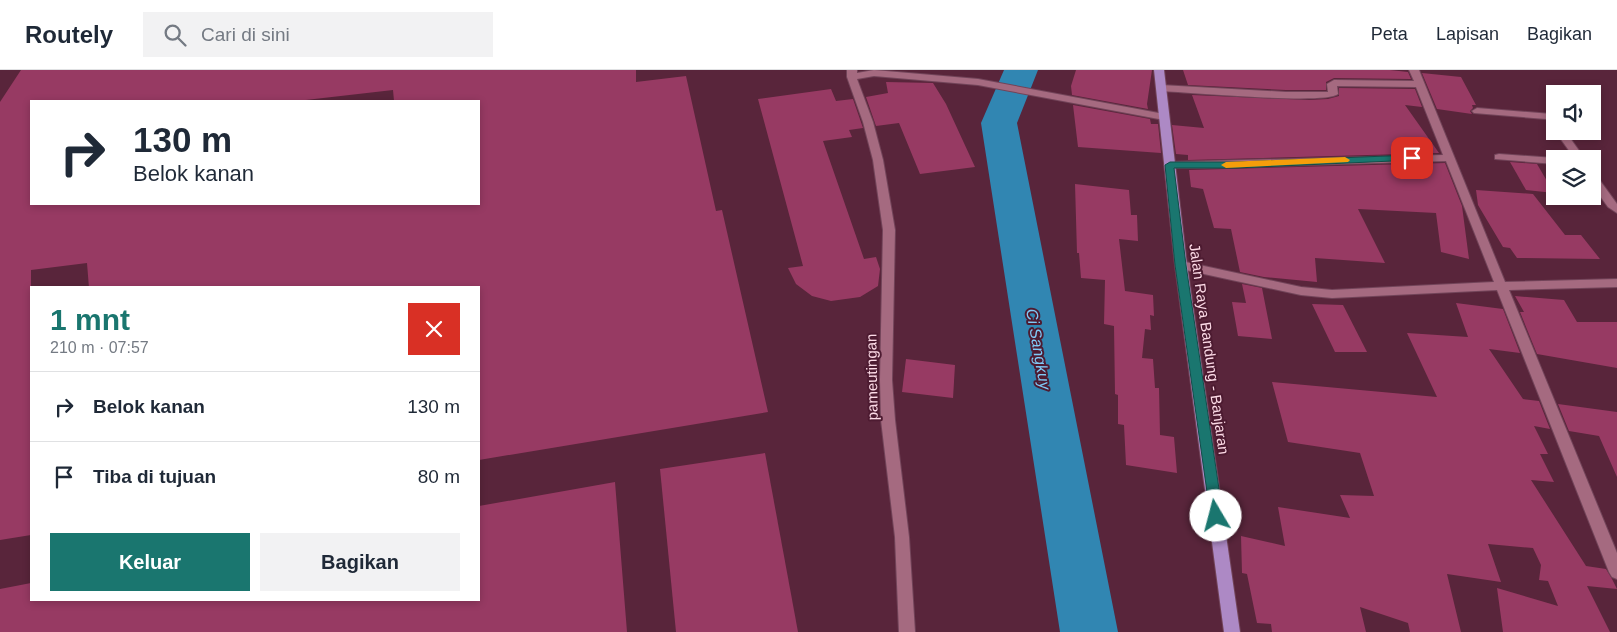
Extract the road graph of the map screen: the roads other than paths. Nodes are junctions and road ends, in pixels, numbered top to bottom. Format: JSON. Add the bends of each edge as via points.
{"nodes":[{"id":1,"x":1159,"y":70,"type":"edge"},
{"id":2,"x":1414,"y":70,"type":"edge"},
{"id":3,"x":852,"y":73,"type":"edge"},
{"id":4,"x":1418,"y":84,"type":"junction"},
{"id":5,"x":1161,"y":88,"type":"junction"},
{"id":6,"x":1477,"y":111,"type":"dead end"},
{"id":7,"x":1546,"y":116,"type":"edge"},
{"id":8,"x":1164,"y":117,"type":"junction"},
{"id":9,"x":1498,"y":156,"type":"dead end"},
{"id":10,"x":1450,"y":158,"type":"junction"},
{"id":11,"x":1546,"y":160,"type":"edge"},
{"id":12,"x":1170,"y":165,"type":"junction"},
{"id":13,"x":1601,"y":190,"type":"edge"},
{"id":14,"x":1617,"y":208,"type":"edge"},
{"id":15,"x":1181,"y":265,"type":"junction"},
{"id":16,"x":1617,"y":283,"type":"edge"},
{"id":17,"x":1501,"y":286,"type":"junction"},
{"id":18,"x":1617,"y":572,"type":"edge"},
{"id":19,"x":907,"y":632,"type":"edge"},
{"id":20,"x":1232,"y":632,"type":"edge"}],
"edges":[{"from":1,"to":5,"type":"main road","name":"Jalan Raya Bandung - Banjaran"},
{"from":2,"to":4,"type":"street"},
{"from":3,"to":8,"type":"street","via":[[978,82]]},
{"from":3,"to":19,"type":"street","name":"pameutingan","via":[[878,160],[889,230],[886,380],[902,537]]},
{"from":4,"to":5,"type":"street","via":[[1334,83],[1333,94],[1330,95]]},
{"from":4,"to":10,"type":"street"},
{"from":5,"to":8,"type":"main road","name":"Jalan Raya Bandung - Banjaran"},
{"from":6,"to":7,"type":"street"},
{"from":8,"to":12,"type":"main road","name":"Jalan Raya Bandung - Banjaran"},
{"from":9,"to":11,"type":"street"},
{"from":10,"to":12,"type":"street"},
{"from":10,"to":17,"type":"street"},
{"from":12,"to":15,"type":"main road","name":"Jalan Raya Bandung - Banjaran"},
{"from":13,"to":14,"type":"street"},
{"from":15,"to":17,"type":"street","via":[[1301,292],[1332,294]]},
{"from":15,"to":20,"type":"main road","name":"Jalan Raya Bandung - Banjaran"},
{"from":16,"to":17,"type":"street"},
{"from":17,"to":18,"type":"street"}]}
